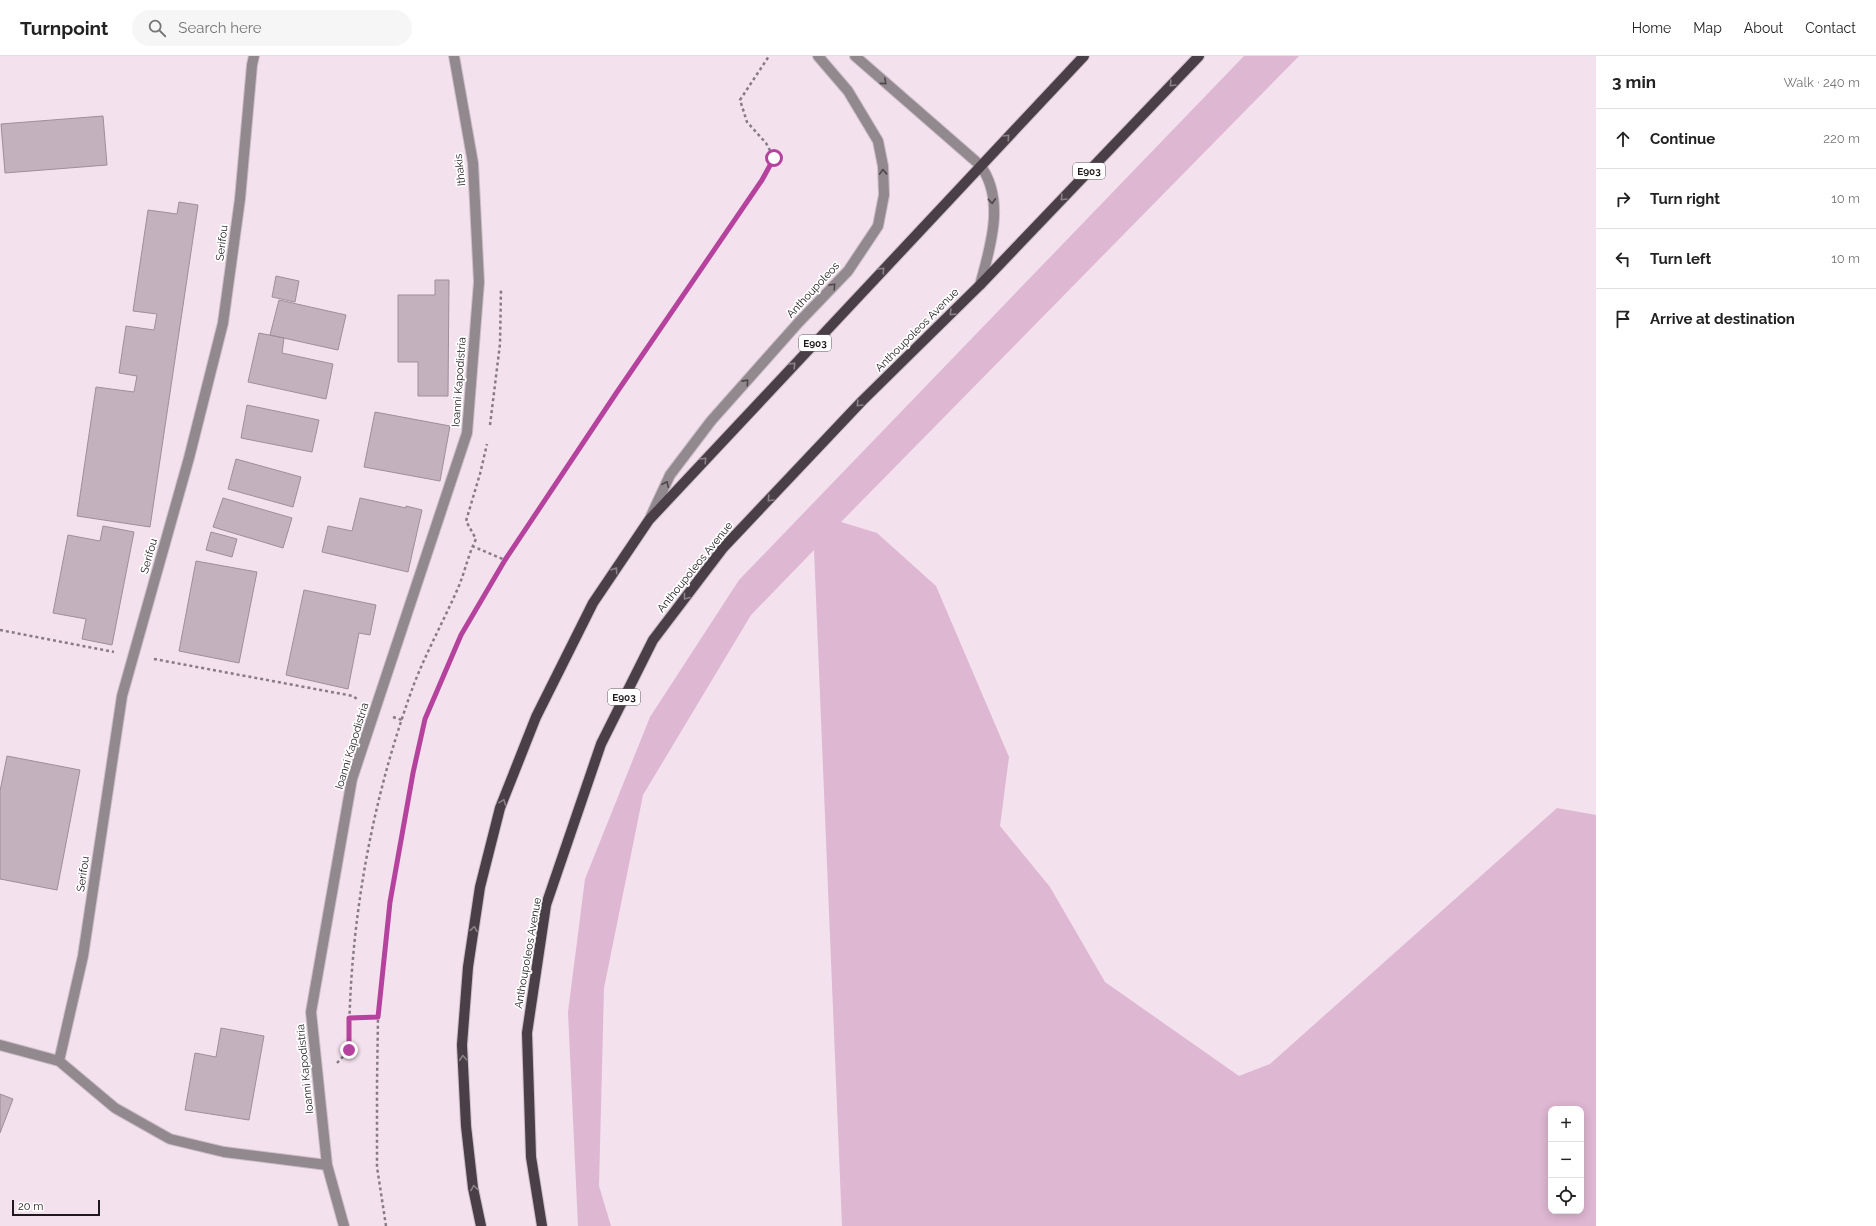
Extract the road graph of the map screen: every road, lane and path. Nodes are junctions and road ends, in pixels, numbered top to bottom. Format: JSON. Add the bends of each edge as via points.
{"nodes":[{"id":1,"x":254,"y":56,"type":"edge"},
{"id":2,"x":454,"y":56,"type":"edge"},
{"id":3,"x":769,"y":56,"type":"edge"},
{"id":4,"x":818,"y":56,"type":"edge"},
{"id":5,"x":855,"y":56,"type":"edge"},
{"id":6,"x":1084,"y":56,"type":"edge"},
{"id":7,"x":1199,"y":56,"type":"edge"},
{"id":8,"x":980,"y":165,"type":"junction"},
{"id":9,"x":479,"y":282,"type":"joint"},
{"id":10,"x":500,"y":282,"type":"dead end"},
{"id":11,"x":980,"y":285,"type":"junction"},
{"id":12,"x":490,"y":429,"type":"dead end"},
{"id":13,"x":488,"y":437,"type":"dead end"},
{"id":14,"x":649,"y":520,"type":"junction"},
{"id":15,"x":472,"y":546,"type":"junction"},
{"id":16,"x":505,"y":560,"type":"junction"},
{"id":17,"x":0,"y":630,"type":"edge"},
{"id":18,"x":133,"y":655,"type":"junction"},
{"id":19,"x":353,"y":696,"type":"dead end"},
{"id":20,"x":378,"y":1017,"type":"junction"},
{"id":21,"x":349,"y":1018,"type":"junction"},
{"id":22,"x":0,"y":1045,"type":"edge"},
{"id":23,"x":59,"y":1062,"type":"junction"},
{"id":24,"x":338,"y":1069,"type":"dead end"},
{"id":25,"x":327,"y":1165,"type":"junction"},
{"id":26,"x":344,"y":1226,"type":"edge"},
{"id":27,"x":386,"y":1226,"type":"edge"},
{"id":28,"x":481,"y":1226,"type":"edge"},
{"id":29,"x":542,"y":1226,"type":"edge"}],
"edges":[{"from":1,"to":18,"type":"street","name":"Serifou","via":[[224,324]]},
{"from":2,"to":9,"type":"street","name":"Ithakis","via":[[473,163]]},
{"from":3,"to":16,"type":"path","via":[[740,100],[747,122],[766,143],[774,158],[762,180]]},
{"from":14,"to":4,"type":"street","name":"Anthoupoleos","one_way":true,"via":[[670,475],[711,421],[848,271],[878,226],[884,194],[883,166],[878,141],[848,91]]},
{"from":5,"to":8,"type":"street","one_way":true},
{"from":8,"to":6,"type":"main road","number":"E903","one_way":true},
{"from":7,"to":11,"type":"main road","name":"Anthoupoleos Avenue","number":"E903","one_way":true},
{"from":8,"to":11,"type":"street","one_way":true,"via":[[987,174],[991,188],[993,219],[990,250]]},
{"from":14,"to":8,"type":"main road","number":"E903","one_way":true},
{"from":9,"to":25,"type":"street","name":"Ioanni Kapodistria","via":[[467,433],[352,779],[311,1012]]},
{"from":10,"to":12,"type":"path","via":[[500,344]]},
{"from":11,"to":29,"type":"main road","name":"Anthoupoleos Avenue","number":"E903","one_way":true,"via":[[862,401],[723,548],[653,640],[601,744],[546,905],[527,1033],[531,1157]]},
{"from":13,"to":15,"type":"path","via":[[466,521],[476,539]]},
{"from":28,"to":14,"type":"main road","number":"E903","one_way":true,"via":[[473,1188],[466,1126],[462,1045],[468,967],[480,887],[500,808],[536,717],[593,603]]},
{"from":15,"to":16,"type":"path"},
{"from":15,"to":21,"type":"path","via":[[459,586],[415,684],[386,775],[360,896]]},
{"from":16,"to":20,"type":"path","via":[[461,635],[425,719],[390,902]]},
{"from":17,"to":18,"type":"path"},
{"from":18,"to":19,"type":"path"},
{"from":18,"to":23,"type":"street","name":"Serifou","via":[[122,696],[83,956]]},
{"from":20,"to":21,"type":"path"},
{"from":20,"to":27,"type":"path","via":[[377,1167]]},
{"from":21,"to":24,"type":"path","via":[[349,1050],[337,1062]]},
{"from":22,"to":23,"type":"street"},
{"from":23,"to":25,"type":"street","via":[[115,1108],[170,1139],[224,1152]]},
{"from":25,"to":26,"type":"street","name":"Ioanni Kapodistria"}]}
